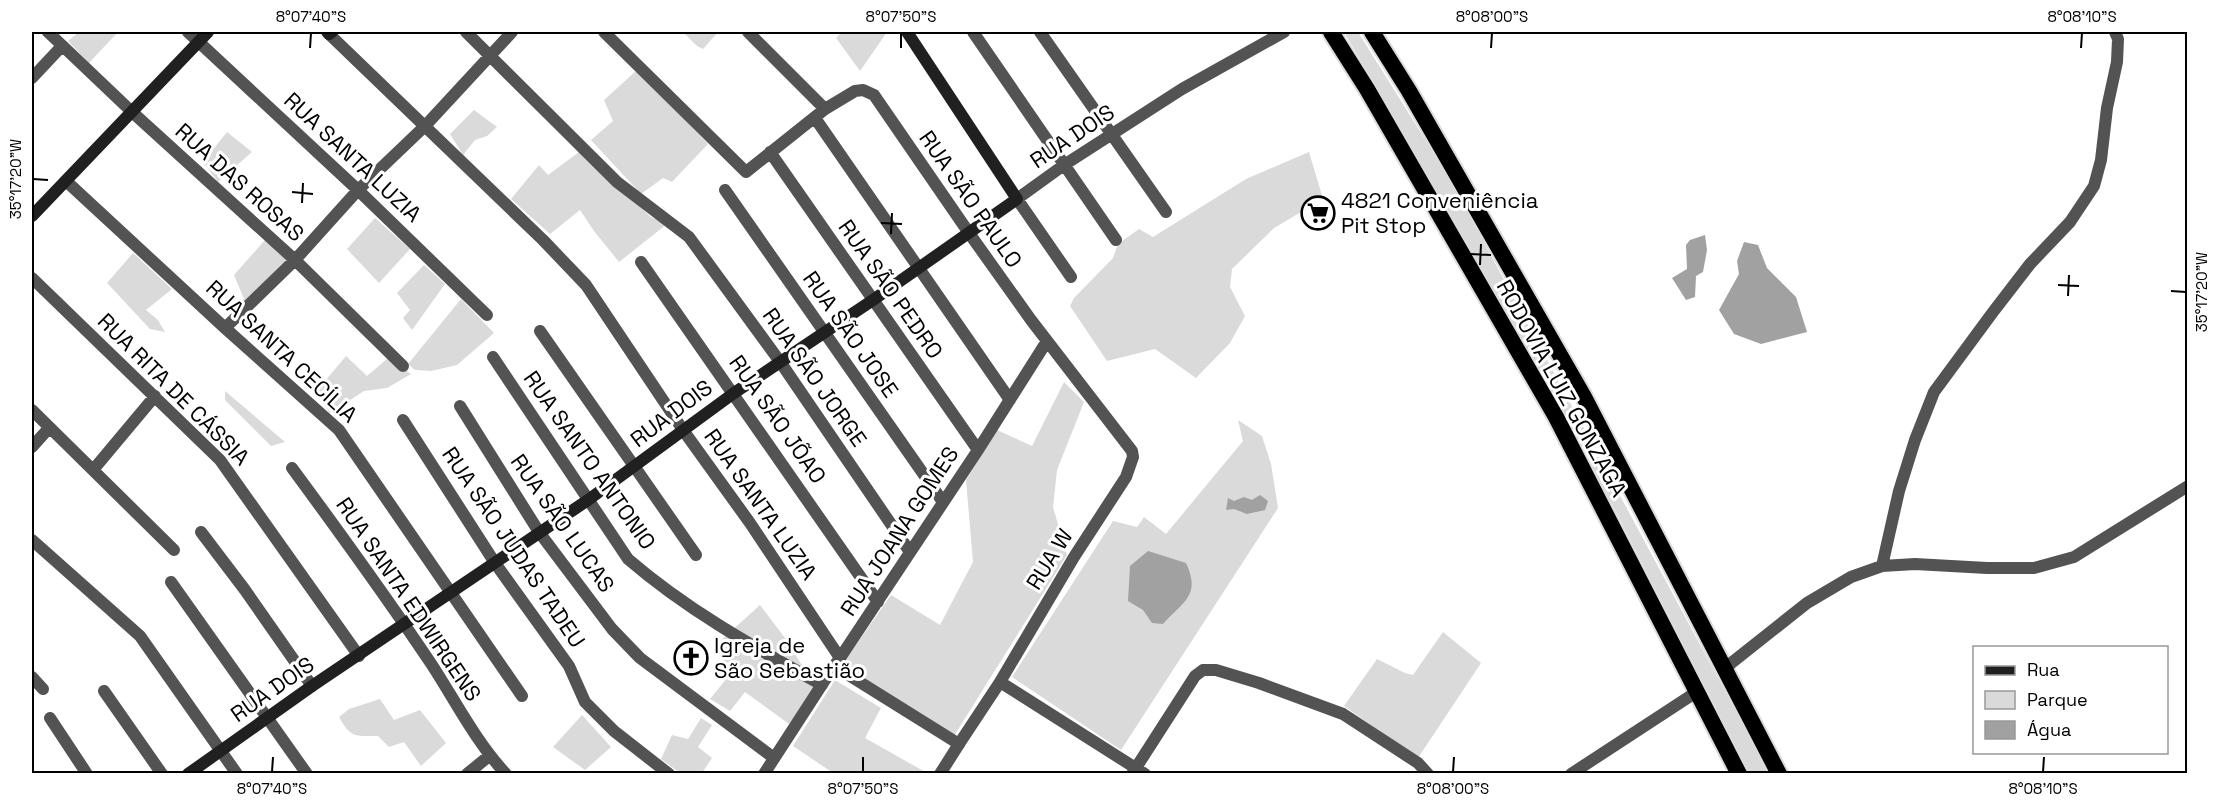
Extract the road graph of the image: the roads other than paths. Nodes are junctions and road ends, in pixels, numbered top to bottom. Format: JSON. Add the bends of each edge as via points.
{"nodes":[{"id":1,"x":48,"y":32,"type":"edge"},
{"id":2,"x":188,"y":32,"type":"edge"},
{"id":3,"x":208,"y":32,"type":"edge"},
{"id":4,"x":329,"y":32,"type":"edge"},
{"id":5,"x":466,"y":32,"type":"edge"},
{"id":6,"x":512,"y":32,"type":"edge"},
{"id":7,"x":604,"y":32,"type":"edge"},
{"id":8,"x":748,"y":32,"type":"edge"},
{"id":9,"x":910,"y":32,"type":"edge"},
{"id":10,"x":973,"y":32,"type":"edge"},
{"id":11,"x":1040,"y":32,"type":"edge"},
{"id":12,"x":1284,"y":32,"type":"edge"},
{"id":13,"x":1331,"y":32,"type":"edge"},
{"id":14,"x":1372,"y":32,"type":"edge"},
{"id":15,"x":2115,"y":32,"type":"edge"},
{"id":16,"x":198,"y":41,"type":"junction"},
{"id":17,"x":62,"y":46,"type":"junction"},
{"id":18,"x":491,"y":54,"type":"junction"},
{"id":19,"x":32,"y":78,"type":"edge"},
{"id":20,"x":825,"y":110,"type":"junction"},
{"id":21,"x":131,"y":111,"type":"junction"},
{"id":22,"x":815,"y":118,"type":"junction"},
{"id":23,"x":425,"y":126,"type":"junction"},
{"id":24,"x":1113,"y":133,"type":"junction"},
{"id":25,"x":770,"y":152,"type":"junction"},
{"id":26,"x":1064,"y":165,"type":"junction"},
{"id":27,"x":66,"y":181,"type":"junction"},
{"id":28,"x":358,"y":190,"type":"junction"},
{"id":29,"x":725,"y":190,"type":"dead end"},
{"id":30,"x":1017,"y":199,"type":"junction"},
{"id":31,"x":1166,"y":212,"type":"dead end"},
{"id":32,"x":32,"y":216,"type":"edge"},
{"id":33,"x":969,"y":233,"type":"junction"},
{"id":34,"x":1116,"y":240,"type":"dead end"},
{"id":35,"x":295,"y":260,"type":"junction"},
{"id":36,"x":641,"y":262,"type":"dead end"},
{"id":37,"x":919,"y":268,"type":"junction"},
{"id":38,"x":1071,"y":277,"type":"dead end"},
{"id":39,"x":32,"y":278,"type":"edge"},
{"id":40,"x":873,"y":300,"type":"junction"},
{"id":41,"x":487,"y":315,"type":"dead end"},
{"id":42,"x":225,"y":328,"type":"junction"},
{"id":43,"x":540,"y":331,"type":"dead end"},
{"id":44,"x":823,"y":333,"type":"junction"},
{"id":45,"x":1047,"y":341,"type":"junction"},
{"id":46,"x":493,"y":357,"type":"dead end"},
{"id":47,"x":781,"y":363,"type":"junction"},
{"id":48,"x":403,"y":366,"type":"dead end"},
{"id":49,"x":734,"y":393,"type":"junction"},
{"id":50,"x":155,"y":396,"type":"junction"},
{"id":51,"x":1010,"y":400,"type":"junction"},
{"id":52,"x":460,"y":406,"type":"dead end"},
{"id":53,"x":32,"y":410,"type":"edge"},
{"id":54,"x":403,"y":420,"type":"dead end"},
{"id":55,"x":49,"y":428,"type":"junction"},
{"id":56,"x":683,"y":430,"type":"junction"},
{"id":57,"x":32,"y":447,"type":"edge"},
{"id":58,"x":978,"y":450,"type":"junction"},
{"id":59,"x":1133,"y":457,"type":"joint"},
{"id":60,"x":633,"y":467,"type":"junction"},
{"id":61,"x":292,"y":468,"type":"dead end"},
{"id":62,"x":93,"y":470,"type":"junction"},
{"id":63,"x":2187,"y":486,"type":"edge"},
{"id":64,"x":588,"y":500,"type":"junction"},
{"id":65,"x":943,"y":502,"type":"junction"},
{"id":66,"x":201,"y":532,"type":"dead end"},
{"id":67,"x":539,"y":532,"type":"junction"},
{"id":68,"x":32,"y":540,"type":"edge"},
{"id":69,"x":174,"y":550,"type":"dead end"},
{"id":70,"x":910,"y":552,"type":"junction"},
{"id":71,"x":696,"y":555,"type":"dead end"},
{"id":72,"x":495,"y":562,"type":"junction"},
{"id":73,"x":1882,"y":566,"type":"junction"},
{"id":74,"x":171,"y":582,"type":"dead end"},
{"id":75,"x":450,"y":593,"type":"junction"},
{"id":76,"x":878,"y":602,"type":"junction"},
{"id":77,"x":404,"y":625,"type":"junction"},
{"id":78,"x":359,"y":656,"type":"junction"},
{"id":79,"x":837,"y":662,"type":"junction"},
{"id":80,"x":1725,"y":668,"type":"junction"},
{"id":81,"x":32,"y":677,"type":"edge"},
{"id":82,"x":1000,"y":682,"type":"junction"},
{"id":83,"x":822,"y":685,"type":"junction"},
{"id":84,"x":312,"y":686,"type":"junction"},
{"id":85,"x":43,"y":689,"type":"dead end"},
{"id":86,"x":104,"y":691,"type":"dead end"},
{"id":87,"x":1698,"y":691,"type":"junction"},
{"id":88,"x":522,"y":696,"type":"dead end"},
{"id":89,"x":267,"y":717,"type":"junction"},
{"id":90,"x":50,"y":718,"type":"dead end"},
{"id":91,"x":959,"y":744,"type":"junction"},
{"id":92,"x":221,"y":750,"type":"junction"},
{"id":93,"x":489,"y":756,"type":"junction"},
{"id":94,"x":774,"y":758,"type":"junction"},
{"id":95,"x":1138,"y":772,"type":"edge"},
{"id":96,"x":87,"y":774,"type":"edge"},
{"id":97,"x":162,"y":774,"type":"edge"},
{"id":98,"x":188,"y":774,"type":"edge"},
{"id":99,"x":237,"y":774,"type":"edge"},
{"id":100,"x":306,"y":774,"type":"edge"},
{"id":101,"x":467,"y":774,"type":"edge"},
{"id":102,"x":506,"y":774,"type":"edge"},
{"id":103,"x":669,"y":774,"type":"edge"},
{"id":104,"x":764,"y":774,"type":"edge"},
{"id":105,"x":940,"y":774,"type":"edge"},
{"id":106,"x":1428,"y":774,"type":"edge"},
{"id":107,"x":1571,"y":774,"type":"edge"},
{"id":108,"x":1739,"y":774,"type":"edge"},
{"id":109,"x":1779,"y":774,"type":"edge"}],
"edges":[{"from":1,"to":17,"type":"street","name":"RUA DAS ROSAS"},
{"from":2,"to":16,"type":"street","name":"RUA SANTA LUZIA"},
{"from":3,"to":16,"type":"main road"},
{"from":4,"to":23,"type":"street","name":"RUA SANTA LUZIA"},
{"from":5,"to":18,"type":"street","name":"RUA SÃO JORGE"},
{"from":6,"to":18,"type":"street"},
{"from":7,"to":25,"type":"street","name":"RUA SÃO PAULO","via":[[746,172]]},
{"from":8,"to":20,"type":"street"},
{"from":9,"to":30,"type":"main road"},
{"from":10,"to":26,"type":"street"},
{"from":11,"to":24,"type":"street"},
{"from":12,"to":24,"type":"street","name":"RUA DOIS"},
{"from":13,"to":87,"type":"highway","name":"RODOVIA LUIZ GONZAGA","via":[[1556,417]]},
{"from":14,"to":80,"type":"highway","name":"RODOVIA LUIZ GONZAGA","via":[[1584,397]]},
{"from":15,"to":73,"type":"street","via":[[2117,62],[2094,186],[2070,222],[2030,264],[1934,393],[1899,491]]},
{"from":16,"to":21,"type":"main road"},
{"from":16,"to":28,"type":"street","name":"RUA SANTA LUZIA"},
{"from":17,"to":19,"type":"street"},
{"from":17,"to":21,"type":"street","name":"RUA DAS ROSAS"},
{"from":18,"to":23,"type":"street"},
{"from":18,"to":47,"type":"street","name":"RUA SÃO JORGE","via":[[617,182],[689,237]]},
{"from":20,"to":22,"type":"street","name":"RUA SÃO PAULO"},
{"from":20,"to":33,"type":"street","name":"RUA SÃO PAULO","via":[[855,91],[874,95]]},
{"from":21,"to":27,"type":"main road"},
{"from":21,"to":35,"type":"street","name":"RUA DAS ROSAS"},
{"from":22,"to":25,"type":"street","name":"RUA SÃO PAULO"},
{"from":22,"to":37,"type":"street"},
{"from":23,"to":28,"type":"street"},
{"from":23,"to":56,"type":"street","name":"RUA SANTA LUZIA","via":[[586,285]]},
{"from":24,"to":26,"type":"street","name":"RUA DOIS"},
{"from":24,"to":31,"type":"street"},
{"from":25,"to":40,"type":"street","name":"RUA SÃO PEDRO"},
{"from":26,"to":30,"type":"street","name":"RUA DOIS"},
{"from":26,"to":34,"type":"street"},
{"from":27,"to":32,"type":"main road"},
{"from":27,"to":42,"type":"street","name":"RUA SANTA CECÍLIA"},
{"from":28,"to":35,"type":"street"},
{"from":28,"to":41,"type":"street","name":"RUA SANTA LUZIA"},
{"from":29,"to":44,"type":"street","name":"RUA SÃO JOSE"},
{"from":30,"to":33,"type":"main road","name":"RUA DOIS"},
{"from":30,"to":38,"type":"street"},
{"from":33,"to":37,"type":"main road","name":"RUA DOIS"},
{"from":33,"to":45,"type":"street","name":"RUA SÃO PAULO"},
{"from":35,"to":42,"type":"street"},
{"from":35,"to":48,"type":"street","name":"RUA DAS ROSAS"},
{"from":36,"to":49,"type":"street","name":"RUA SÃO JÕAO"},
{"from":37,"to":40,"type":"main road","name":"RUA DOIS"},
{"from":37,"to":51,"type":"street"},
{"from":39,"to":50,"type":"street","name":"RUA RITA DE CÁSSIA"},
{"from":40,"to":44,"type":"main road","name":"RUA DOIS"},
{"from":40,"to":58,"type":"street","name":"RUA SÃO PEDRO"},
{"from":42,"to":75,"type":"street","name":"RUA SANTA CECÍLIA","via":[[347,439]]},
{"from":43,"to":60,"type":"street"},
{"from":44,"to":47,"type":"main road","name":"RUA DOIS"},
{"from":44,"to":65,"type":"street","name":"RUA SÃO JOSE"},
{"from":45,"to":51,"type":"street","name":"RUA JOANA GOMES"},
{"from":45,"to":59,"type":"street","name":"RUA SÃO PAULO","via":[[1129,444]]},
{"from":46,"to":64,"type":"street","name":"RUA SANTO ANTONIO"},
{"from":47,"to":49,"type":"main road","name":"RUA DOIS"},
{"from":47,"to":70,"type":"street","name":"RUA SÃO JORGE"},
{"from":49,"to":56,"type":"main road","name":"RUA DOIS"},
{"from":49,"to":76,"type":"street","name":"RUA SÃO JÕAO"},
{"from":50,"to":62,"type":"street"},
{"from":50,"to":78,"type":"street","name":"RUA RITA DE CÁSSIA","via":[[228,469]]},
{"from":51,"to":58,"type":"street","name":"RUA JOANA GOMES"},
{"from":52,"to":67,"type":"street","name":"RUA SÃO LUCAS"},
{"from":53,"to":55,"type":"street"},
{"from":54,"to":72,"type":"street","name":"RUA SÃO JUDAS TADEU"},
{"from":55,"to":57,"type":"street"},
{"from":55,"to":62,"type":"street"},
{"from":56,"to":60,"type":"main road","name":"RUA DOIS"},
{"from":56,"to":79,"type":"street","name":"RUA SANTA LUZIA","via":[[750,523]]},
{"from":58,"to":65,"type":"street","name":"RUA JOANA GOMES"},
{"from":59,"to":82,"type":"street","name":"RUA W","via":[[1126,477]]},
{"from":60,"to":64,"type":"main road","name":"RUA DOIS"},
{"from":60,"to":71,"type":"street"},
{"from":61,"to":77,"type":"street","name":"RUA SANTA EDWIRGENS"},
{"from":62,"to":69,"type":"street"},
{"from":63,"to":73,"type":"street","via":[[2074,557],[2034,568]]},
{"from":64,"to":67,"type":"main road","name":"RUA DOIS"},
{"from":64,"to":83,"type":"street","name":"RUA SANTO ANTONIO","via":[[628,559],[729,633]]},
{"from":65,"to":70,"type":"street","name":"RUA JOANA GOMES"},
{"from":66,"to":84,"type":"street"},
{"from":67,"to":72,"type":"main road","name":"RUA DOIS"},
{"from":67,"to":94,"type":"street","name":"RUA SÃO LUCAS","via":[[612,629],[640,658]]},
{"from":68,"to":92,"type":"street","via":[[140,636]]},
{"from":70,"to":76,"type":"street","name":"RUA JOANA GOMES"},
{"from":72,"to":75,"type":"main road","name":"RUA DOIS"},
{"from":72,"to":103,"type":"street","name":"RUA SÃO JUDAS TADEU","via":[[569,666],[585,702],[614,731]]},
{"from":73,"to":80,"type":"street","via":[[1851,577],[1807,603]]},
{"from":74,"to":89,"type":"street"},
{"from":75,"to":77,"type":"main road","name":"RUA DOIS"},
{"from":75,"to":88,"type":"street","name":"RUA SANTA CECÍLIA"},
{"from":76,"to":79,"type":"street","name":"RUA JOANA GOMES"},
{"from":77,"to":78,"type":"main road","name":"RUA DOIS"},
{"from":77,"to":93,"type":"street","name":"RUA SANTA EDWIRGENS"},
{"from":78,"to":84,"type":"main road","name":"RUA DOIS"},
{"from":79,"to":83,"type":"street","name":"RUA JOANA GOMES"},
{"from":79,"to":91,"type":"street"},
{"from":80,"to":109,"type":"highway","name":"RODOVIA LUIZ GONZAGA"},
{"from":81,"to":85,"type":"street"},
{"from":82,"to":91,"type":"street","name":"RUA W"},
{"from":82,"to":95,"type":"street"},
{"from":83,"to":94,"type":"street","name":"RUA JOANA GOMES"},
{"from":84,"to":89,"type":"main road","name":"RUA DOIS"},
{"from":86,"to":97,"type":"street"},
{"from":87,"to":107,"type":"street"},
{"from":87,"to":108,"type":"highway","name":"RODOVIA LUIZ GONZAGA"},
{"from":89,"to":92,"type":"main road","name":"RUA DOIS"},
{"from":89,"to":100,"type":"street"},
{"from":90,"to":96,"type":"street"},
{"from":91,"to":105,"type":"street","name":"RUA W"},
{"from":92,"to":98,"type":"main road","name":"RUA DOIS"},
{"from":92,"to":99,"type":"street"},
{"from":93,"to":101,"type":"street"},
{"from":93,"to":102,"type":"street"},
{"from":94,"to":104,"type":"street","name":"RUA JOANA GOMES"},
{"from":95,"to":106,"type":"street","via":[[1195,676],[1203,670],[1216,670],[1343,714],[1418,763]]}]}
